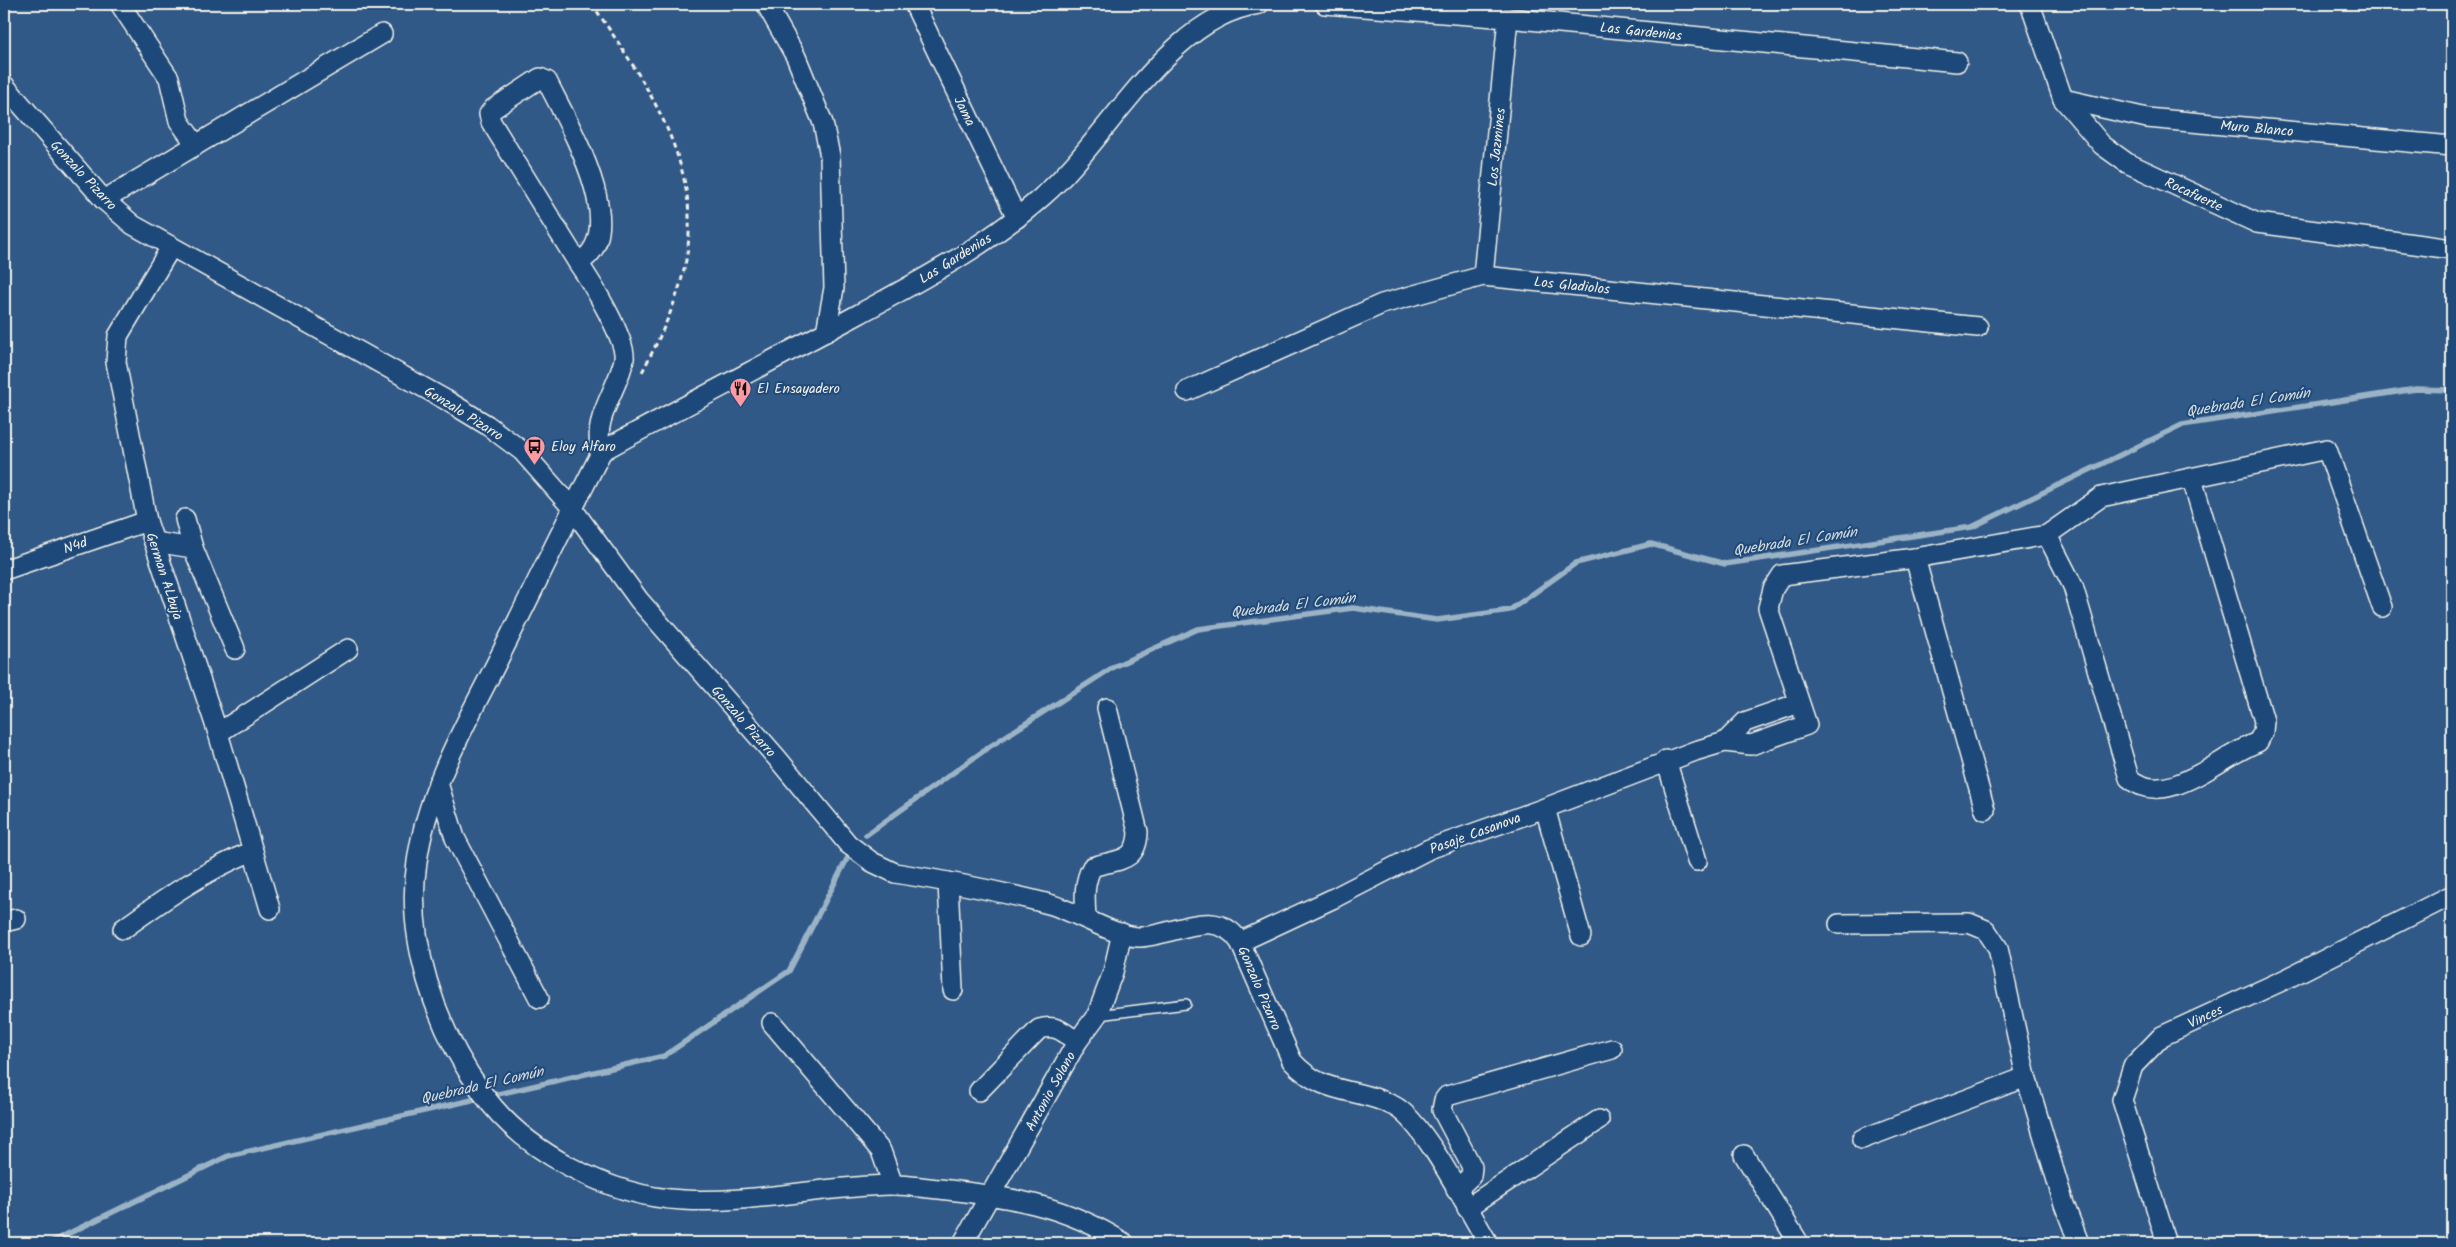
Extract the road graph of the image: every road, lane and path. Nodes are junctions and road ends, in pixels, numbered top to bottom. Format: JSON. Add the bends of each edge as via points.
{"nodes":[{"id":1,"x":120,"y":4,"type":"edge"},
{"id":2,"x":592,"y":4,"type":"edge"},
{"id":3,"x":766,"y":4,"type":"edge"},
{"id":4,"x":914,"y":4,"type":"edge"},
{"id":5,"x":1259,"y":4,"type":"edge"},
{"id":6,"x":1325,"y":4,"type":"edge"},
{"id":7,"x":2030,"y":4,"type":"edge"},
{"id":8,"x":1222,"y":9,"type":"edge"},
{"id":9,"x":1508,"y":18,"type":"junction"},
{"id":10,"x":382,"y":34,"type":"dead end"},
{"id":11,"x":1957,"y":62,"type":"dead end"},
{"id":12,"x":4,"y":85,"type":"edge"},
{"id":13,"x":2063,"y":99,"type":"junction"},
{"id":14,"x":196,"y":146,"type":"junction"},
{"id":15,"x":2452,"y":146,"type":"edge"},
{"id":16,"x":104,"y":200,"type":"junction"},
{"id":17,"x":1017,"y":218,"type":"junction"},
{"id":18,"x":171,"y":247,"type":"junction"},
{"id":19,"x":2452,"y":249,"type":"edge"},
{"id":20,"x":578,"y":263,"type":"junction"},
{"id":21,"x":1483,"y":276,"type":"junction"},
{"id":22,"x":1978,"y":327,"type":"dead end"},
{"id":23,"x":826,"y":332,"type":"junction"},
{"id":24,"x":640,"y":377,"type":"dead end"},
{"id":25,"x":1187,"y":391,"type":"dead end"},
{"id":26,"x":602,"y":450,"type":"junction"},
{"id":27,"x":2192,"y":479,"type":"junction"},
{"id":28,"x":572,"y":508,"type":"junction"},
{"id":29,"x":185,"y":519,"type":"dead end"},
{"id":30,"x":147,"y":521,"type":"junction"},
{"id":31,"x":2047,"y":535,"type":"junction"},
{"id":32,"x":154,"y":542,"type":"junction"},
{"id":33,"x":193,"y":548,"type":"junction"},
{"id":34,"x":1914,"y":558,"type":"junction"},
{"id":35,"x":4,"y":570,"type":"edge"},
{"id":36,"x":2382,"y":607,"type":"dead end"},
{"id":37,"x":235,"y":649,"type":"dead end"},
{"id":38,"x":348,"y":649,"type":"dead end"},
{"id":39,"x":1799,"y":703,"type":"junction"},
{"id":40,"x":1107,"y":708,"type":"dead end"},
{"id":41,"x":218,"y":733,"type":"junction"},
{"id":42,"x":1722,"y":743,"type":"junction"},
{"id":43,"x":1666,"y":760,"type":"junction"},
{"id":44,"x":438,"y":783,"type":"junction"},
{"id":45,"x":1545,"y":808,"type":"junction"},
{"id":46,"x":1985,"y":810,"type":"dead end"},
{"id":47,"x":253,"y":852,"type":"junction"},
{"id":48,"x":1697,"y":860,"type":"dead end"},
{"id":49,"x":948,"y":882,"type":"junction"},
{"id":50,"x":2452,"y":895,"type":"edge"},
{"id":51,"x":270,"y":909,"type":"dead end"},
{"id":52,"x":1086,"y":918,"type":"junction"},
{"id":53,"x":1839,"y":924,"type":"dead end"},
{"id":54,"x":124,"y":929,"type":"dead end"},
{"id":55,"x":1122,"y":933,"type":"junction"},
{"id":56,"x":1581,"y":936,"type":"dead end"},
{"id":57,"x":1240,"y":942,"type":"junction"},
{"id":58,"x":953,"y":990,"type":"dead end"},
{"id":59,"x":538,"y":998,"type":"dead end"},
{"id":60,"x":1186,"y":1004,"type":"dead end"},
{"id":61,"x":1097,"y":1015,"type":"junction"},
{"id":62,"x":772,"y":1023,"type":"dead end"},
{"id":63,"x":1077,"y":1042,"type":"junction"},
{"id":64,"x":1612,"y":1049,"type":"dead end"},
{"id":65,"x":2026,"y":1077,"type":"junction"},
{"id":66,"x":979,"y":1091,"type":"dead end"},
{"id":67,"x":1599,"y":1120,"type":"dead end"},
{"id":68,"x":1862,"y":1139,"type":"dead end"},
{"id":69,"x":1744,"y":1155,"type":"dead end"},
{"id":70,"x":892,"y":1184,"type":"junction"},
{"id":71,"x":1456,"y":1190,"type":"junction"},
{"id":72,"x":991,"y":1195,"type":"junction"},
{"id":73,"x":1467,"y":1208,"type":"junction"},
{"id":74,"x":963,"y":1243,"type":"edge"},
{"id":75,"x":1124,"y":1243,"type":"edge"},
{"id":76,"x":1488,"y":1243,"type":"edge"},
{"id":77,"x":1799,"y":1243,"type":"edge"},
{"id":78,"x":2079,"y":1243,"type":"edge"},
{"id":79,"x":2167,"y":1243,"type":"edge"}],
"edges":[{"from":1,"to":14,"type":"street","via":[[169,78],[179,121]]},
{"from":2,"to":24,"type":"path","via":[[635,67],[662,116],[677,152],[685,185],[689,226],[685,264],[673,303]]},
{"from":3,"to":23,"type":"street","via":[[796,57],[823,123],[830,156],[834,288]]},
{"from":4,"to":17,"type":"street","name":"Jama"},
{"from":5,"to":8,"type":"street","name":"Las Gardenias"},
{"from":6,"to":9,"type":"street","name":"Las Gardenias"},
{"from":7,"to":13,"type":"street","name":"Rocafuerte"},
{"from":8,"to":17,"type":"street","name":"Las Gardenias","via":[[1165,58],[1046,194]]},
{"from":9,"to":11,"type":"street","name":"Las Gardenias"},
{"from":9,"to":21,"type":"street","name":"Los Jazmines"},
{"from":10,"to":14,"type":"street"},
{"from":12,"to":16,"type":"street","name":"Gonzalo Pizarro"},
{"from":13,"to":15,"type":"street","name":"Muro Blanco","via":[[2147,118]]},
{"from":13,"to":19,"type":"street","name":"Rocafuerte","via":[[2102,145],[2127,163],[2257,223]]},
{"from":14,"to":16,"type":"street"},
{"from":16,"to":18,"type":"street","name":"Gonzalo Pizarro","via":[[133,225]]},
{"from":17,"to":23,"type":"street","name":"Las Gardenias","via":[[948,265]]},
{"from":18,"to":28,"type":"street","name":"Gonzalo Pizarro","via":[[487,425],[522,451]]},
{"from":18,"to":30,"type":"street","name":"German ALbuja","via":[[118,336],[116,362]]},
{"from":20,"to":20,"type":"street","via":[[589,256],[597,243],[600,209],[588,164],[547,81],[540,78],[493,108],[489,114]]},
{"from":20,"to":26,"type":"street","via":[[621,339],[624,358],[600,424],[598,442]]},
{"from":21,"to":22,"type":"street","name":"Los Gladiolos"},
{"from":21,"to":25,"type":"street","name":"Los Gladiolos","via":[[1382,304]]},
{"from":23,"to":26,"type":"street","name":"Las Gardenias"},
{"from":26,"to":28,"type":"street"},
{"from":27,"to":31,"type":"street","via":[[2101,497]]},
{"from":27,"to":31,"type":"street","via":[[2264,721],[2258,742],[2179,785],[2144,788],[2129,778],[2073,586]]},
{"from":27,"to":36,"type":"street","via":[[2327,449]]},
{"from":28,"to":44,"type":"street"},
{"from":28,"to":49,"type":"street","name":"Gonzalo Pizarro","via":[[639,600],[848,844],[872,862],[895,873]]},
{"from":29,"to":33,"type":"street"},
{"from":30,"to":32,"type":"street","name":"German ALbuja"},
{"from":30,"to":35,"type":"street","name":"N4d"},
{"from":31,"to":34,"type":"street"},
{"from":32,"to":33,"type":"street"},
{"from":32,"to":41,"type":"street","name":"German ALbuja"},
{"from":33,"to":37,"type":"street"},
{"from":34,"to":39,"type":"street","via":[[1782,575],[1777,580],[1768,608]]},
{"from":34,"to":46,"type":"street"},
{"from":38,"to":41,"type":"street"},
{"from":39,"to":42,"type":"street","via":[[1745,722]]},
{"from":39,"to":42,"type":"street","via":[[1807,725],[1751,745]]},
{"from":40,"to":52,"type":"street","via":[[1138,832],[1137,848],[1132,855],[1092,867],[1086,878]]},
{"from":41,"to":47,"type":"street","name":"German ALbuja"},
{"from":42,"to":43,"type":"street","name":"Pasaje Casanova"},
{"from":43,"to":45,"type":"street","name":"Pasaje Casanova"},
{"from":43,"to":48,"type":"street"},
{"from":44,"to":59,"type":"street","via":[[455,838]]},
{"from":44,"to":70,"type":"street","via":[[416,862],[414,902],[418,939],[427,978],[456,1048],[494,1111],[560,1161],[594,1178],[631,1191],[680,1200],[725,1200]]},
{"from":45,"to":56,"type":"street"},
{"from":45,"to":57,"type":"street","name":"Pasaje Casanova","via":[[1429,848]]},
{"from":47,"to":51,"type":"street","name":"German ALbuja"},
{"from":47,"to":54,"type":"street","via":[[233,859],[179,891]]},
{"from":49,"to":52,"type":"street","name":"Gonzalo Pizarro","via":[[1050,905]]},
{"from":49,"to":58,"type":"street"},
{"from":50,"to":79,"type":"street","name":"Vinces","via":[[2286,979],[2162,1036],[2133,1066],[2122,1100]]},
{"from":52,"to":55,"type":"street","name":"Gonzalo Pizarro"},
{"from":53,"to":65,"type":"street","via":[[1969,922],[1986,930],[1998,948]]},
{"from":55,"to":57,"type":"street","name":"Gonzalo Pizarro","via":[[1150,936],[1214,923],[1229,928]]},
{"from":55,"to":61,"type":"street","name":"Antonio Solano","via":[[1113,972]]},
{"from":57,"to":71,"type":"street","name":"Gonzalo Pizarro","via":[[1292,1061],[1302,1073],[1323,1085],[1376,1099],[1405,1113],[1421,1129]]},
{"from":60,"to":61,"type":"lane"},
{"from":61,"to":63,"type":"street","name":"Antonio Solano"},
{"from":62,"to":70,"type":"street","via":[[881,1151]]},
{"from":63,"to":66,"type":"street","via":[[1058,1028],[1047,1026],[1039,1029]]},
{"from":63,"to":72,"type":"street","name":"Antonio Solano"},
{"from":64,"to":71,"type":"street","via":[[1447,1096],[1442,1110],[1472,1167],[1471,1176]]},
{"from":65,"to":68,"type":"street"},
{"from":65,"to":78,"type":"street"},
{"from":67,"to":73,"type":"street"},
{"from":69,"to":77,"type":"street"},
{"from":70,"to":72,"type":"street"},
{"from":71,"to":73,"type":"street","name":"Gonzalo Pizarro"},
{"from":72,"to":74,"type":"street","name":"Antonio Solano"},
{"from":72,"to":75,"type":"street","via":[[1042,1206],[1081,1219]]},
{"from":73,"to":76,"type":"street","name":"Gonzalo Pizarro"}]}
